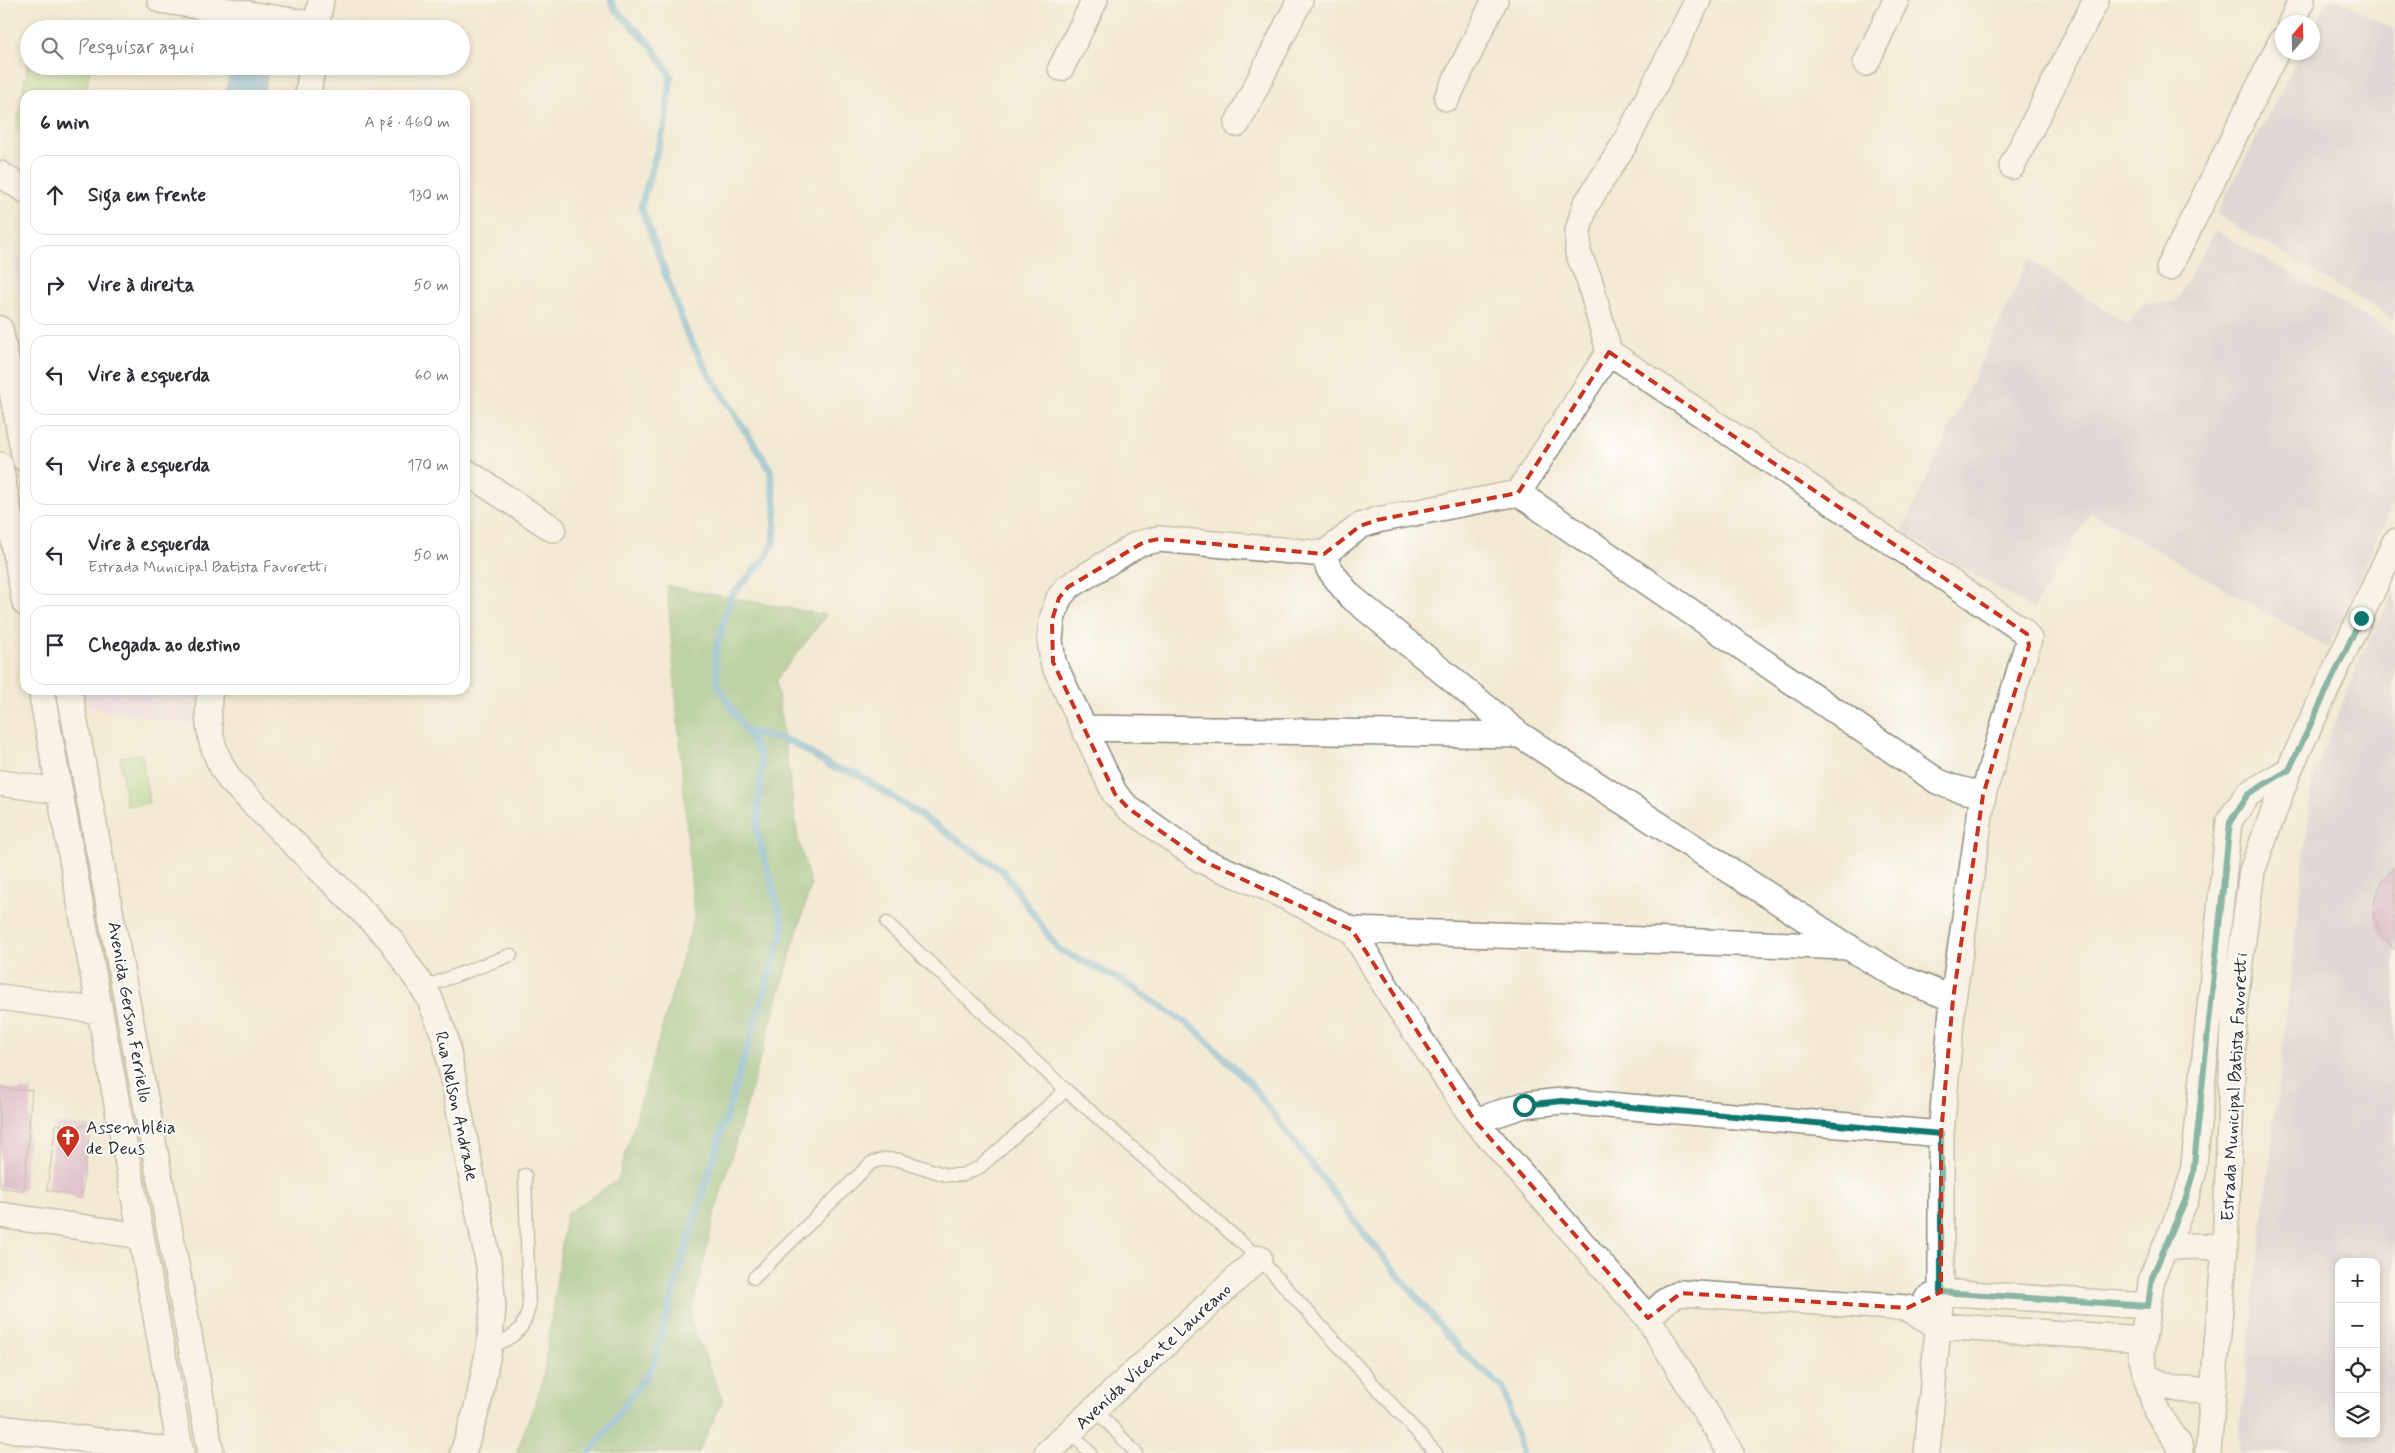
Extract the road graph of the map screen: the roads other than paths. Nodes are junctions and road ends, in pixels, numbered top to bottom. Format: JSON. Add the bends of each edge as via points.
{"nodes":[{"id":1,"x":160,"y":0,"type":"edge"},
{"id":2,"x":321,"y":0,"type":"edge"},
{"id":3,"x":1095,"y":0,"type":"edge"},
{"id":4,"x":1300,"y":0,"type":"edge"},
{"id":5,"x":1495,"y":0,"type":"edge"},
{"id":6,"x":1698,"y":0,"type":"edge"},
{"id":7,"x":1896,"y":0,"type":"edge"},
{"id":8,"x":2096,"y":0,"type":"edge"},
{"id":9,"x":2302,"y":0,"type":"edge"},
{"id":10,"x":2294,"y":15,"type":"edge"},
{"id":11,"x":276,"y":20,"type":"edge"},
{"id":12,"x":317,"y":20,"type":"edge"},
{"id":13,"x":2275,"y":54,"type":"edge"},
{"id":14,"x":1866,"y":63,"type":"dead end"},
{"id":15,"x":1060,"y":68,"type":"dead end"},
{"id":16,"x":311,"y":75,"type":"edge"},
{"id":17,"x":309,"y":90,"type":"edge"},
{"id":18,"x":1447,"y":98,"type":"dead end"},
{"id":19,"x":1237,"y":124,"type":"dead end"},
{"id":20,"x":2012,"y":166,"type":"dead end"},
{"id":21,"x":0,"y":174,"type":"edge"},
{"id":22,"x":20,"y":187,"type":"edge"},
{"id":23,"x":2170,"y":268,"type":"dead end"},
{"id":24,"x":0,"y":329,"type":"edge"},
{"id":25,"x":1609,"y":352,"type":"junction"},
{"id":26,"x":20,"y":433,"type":"edge"},
{"id":27,"x":0,"y":465,"type":"edge"},
{"id":28,"x":470,"y":474,"type":"edge"},
{"id":29,"x":1518,"y":493,"type":"junction"},
{"id":30,"x":553,"y":529,"type":"dead end"},
{"id":31,"x":2395,"y":542,"type":"edge"},
{"id":32,"x":1324,"y":554,"type":"junction"},
{"id":33,"x":10,"y":572,"type":"edge"},
{"id":34,"x":20,"y":593,"type":"edge"},
{"id":35,"x":42,"y":695,"type":"edge"},
{"id":36,"x":70,"y":695,"type":"edge"},
{"id":37,"x":210,"y":695,"type":"edge"},
{"id":38,"x":1085,"y":728,"type":"junction"},
{"id":39,"x":1520,"y":735,"type":"junction"},
{"id":40,"x":2289,"y":770,"type":"junction"},
{"id":41,"x":0,"y":783,"type":"edge"},
{"id":42,"x":59,"y":791,"type":"junction"},
{"id":43,"x":1983,"y":795,"type":"junction"},
{"id":44,"x":886,"y":923,"type":"dead end"},
{"id":45,"x":1352,"y":930,"type":"junction"},
{"id":46,"x":1850,"y":948,"type":"junction"},
{"id":47,"x":511,"y":955,"type":"dead end"},
{"id":48,"x":422,"y":988,"type":"junction"},
{"id":49,"x":0,"y":997,"type":"edge"},
{"id":50,"x":1953,"y":999,"type":"junction"},
{"id":51,"x":100,"y":1011,"type":"junction"},
{"id":52,"x":1066,"y":1090,"type":"junction"},
{"id":53,"x":1475,"y":1121,"type":"junction"},
{"id":54,"x":1941,"y":1134,"type":"junction"},
{"id":55,"x":525,"y":1175,"type":"dead end"},
{"id":56,"x":0,"y":1215,"type":"edge"},
{"id":57,"x":141,"y":1236,"type":"junction"},
{"id":58,"x":2165,"y":1247,"type":"junction"},
{"id":59,"x":2225,"y":1248,"type":"junction"},
{"id":60,"x":1259,"y":1258,"type":"junction"},
{"id":61,"x":754,"y":1278,"type":"dead end"},
{"id":62,"x":1941,"y":1292,"type":"junction"},
{"id":63,"x":2148,"y":1306,"type":"junction"},
{"id":64,"x":1907,"y":1308,"type":"junction"},
{"id":65,"x":1648,"y":1318,"type":"junction"},
{"id":66,"x":1938,"y":1326,"type":"junction"},
{"id":67,"x":2144,"y":1339,"type":"junction"},
{"id":68,"x":489,"y":1348,"type":"junction"},
{"id":69,"x":2146,"y":1376,"type":"junction"},
{"id":70,"x":2213,"y":1390,"type":"junction"},
{"id":71,"x":1095,"y":1409,"type":"junction"},
{"id":72,"x":0,"y":1428,"type":"edge"},
{"id":73,"x":1070,"y":1432,"type":"junction"},
{"id":74,"x":181,"y":1453,"type":"edge"},
{"id":75,"x":211,"y":1453,"type":"edge"},
{"id":76,"x":464,"y":1453,"type":"edge"},
{"id":77,"x":1047,"y":1453,"type":"edge"},
{"id":78,"x":1090,"y":1453,"type":"edge"},
{"id":79,"x":1136,"y":1453,"type":"edge"},
{"id":80,"x":1436,"y":1453,"type":"edge"},
{"id":81,"x":1731,"y":1453,"type":"edge"},
{"id":82,"x":1927,"y":1453,"type":"edge"},
{"id":83,"x":2180,"y":1453,"type":"edge"},
{"id":84,"x":2208,"y":1453,"type":"edge"}],
"edges":[{"from":1,"to":11,"type":"street"},
{"from":2,"to":12,"type":"street"},
{"from":3,"to":15,"type":"street"},
{"from":4,"to":19,"type":"street"},
{"from":5,"to":18,"type":"street"},
{"from":6,"to":25,"type":"street","via":[[1624,145],[1585,206],[1578,231],[1578,253],[1589,279]]},
{"from":7,"to":14,"type":"street"},
{"from":8,"to":20,"type":"street"},
{"from":9,"to":10,"type":"street"},
{"from":13,"to":23,"type":"street"},
{"from":16,"to":17,"type":"street"},
{"from":21,"to":22,"type":"street"},
{"from":24,"to":26,"type":"street"},
{"from":25,"to":29,"type":"street"},
{"from":25,"to":43,"type":"street","via":[[2027,634],[2030,638],[2028,646]]},
{"from":27,"to":33,"type":"street"},
{"from":28,"to":30,"type":"street"},
{"from":29,"to":32,"type":"street","via":[[1377,520],[1360,526]]},
{"from":29,"to":43,"type":"street","via":[[1937,781]]},
{"from":31,"to":40,"type":"street","name":"Estrada Municipal Batista Favoretti"},
{"from":32,"to":38,"type":"street","via":[[1150,540],[1068,587],[1054,608],[1050,650]]},
{"from":32,"to":39,"type":"street","via":[[1329,569],[1349,596]]},
{"from":33,"to":34,"type":"street"},
{"from":35,"to":42,"type":"street","name":"Avenida Gerson Ferriello"},
{"from":36,"to":75,"type":"street","name":"Avenida Gerson Ferriello"},
{"from":37,"to":48,"type":"street","name":"Rua Nelson Andrade","via":[[212,747],[230,780],[390,939]]},
{"from":38,"to":39,"type":"street"},
{"from":38,"to":45,"type":"street","via":[[1111,787],[1128,808],[1203,861],[1270,888]]},
{"from":39,"to":46,"type":"street"},
{"from":40,"to":58,"type":"street","via":[[2248,794],[2230,822],[2193,1174]]},
{"from":40,"to":59,"type":"street","name":"Estrada Municipal Batista Favoretti","via":[[2252,871],[2249,890],[2235,1000]]},
{"from":41,"to":42,"type":"street"},
{"from":42,"to":51,"type":"street","name":"Avenida Gerson Ferriello"},
{"from":43,"to":50,"type":"street"},
{"from":44,"to":52,"type":"lane"},
{"from":45,"to":46,"type":"street"},
{"from":45,"to":53,"type":"street","via":[[1394,1000]]},
{"from":46,"to":50,"type":"street","via":[[1899,977]]},
{"from":47,"to":48,"type":"lane"},
{"from":48,"to":68,"type":"street","name":"Rua Nelson Andrade","via":[[429,997],[445,1037],[489,1266],[493,1307]]},
{"from":49,"to":51,"type":"street"},
{"from":50,"to":54,"type":"street"},
{"from":51,"to":57,"type":"street","name":"Avenida Gerson Ferriello"},
{"from":52,"to":60,"type":"lane"},
{"from":52,"to":61,"type":"lane","via":[[980,1168],[962,1175],[946,1175],[900,1160],[884,1159],[871,1163]]},
{"from":53,"to":54,"type":"street","via":[[1524,1105],[1562,1101]]},
{"from":53,"to":65,"type":"street"},
{"from":54,"to":62,"type":"street"},
{"from":55,"to":68,"type":"lane","via":[[526,1322],[515,1336]]},
{"from":56,"to":57,"type":"street"},
{"from":57,"to":74,"type":"street","name":"Avenida Gerson Ferriello"},
{"from":58,"to":59,"type":"street"},
{"from":58,"to":63,"type":"street","via":[[2152,1277]]},
{"from":59,"to":70,"type":"street","name":"Estrada Municipal Batista Favoretti"},
{"from":60,"to":71,"type":"street","name":"Avenida Vicente Laureano"},
{"from":60,"to":80,"type":"lane"},
{"from":62,"to":63,"type":"street"},
{"from":62,"to":64,"type":"street"},
{"from":62,"to":66,"type":"street"},
{"from":63,"to":67,"type":"street"},
{"from":64,"to":65,"type":"street","via":[[1681,1293],[1669,1298]]},
{"from":64,"to":66,"type":"street"},
{"from":65,"to":81,"type":"street"},
{"from":66,"to":67,"type":"street"},
{"from":66,"to":82,"type":"street"},
{"from":67,"to":69,"type":"street","via":[[2142,1354]]},
{"from":68,"to":76,"type":"street","name":"Rua Nelson Andrade","via":[[478,1405]]},
{"from":69,"to":70,"type":"street","via":[[2162,1386],[2181,1391]]},
{"from":69,"to":83,"type":"street","via":[[2157,1412]]},
{"from":70,"to":84,"type":"street","name":"Estrada Municipal Batista Favoretti"},
{"from":71,"to":73,"type":"street","name":"Avenida Vicente Laureano"},
{"from":71,"to":79,"type":"lane"},
{"from":72,"to":74,"type":"street"},
{"from":73,"to":77,"type":"street","name":"Avenida Vicente Laureano"},
{"from":73,"to":78,"type":"lane"}]}
